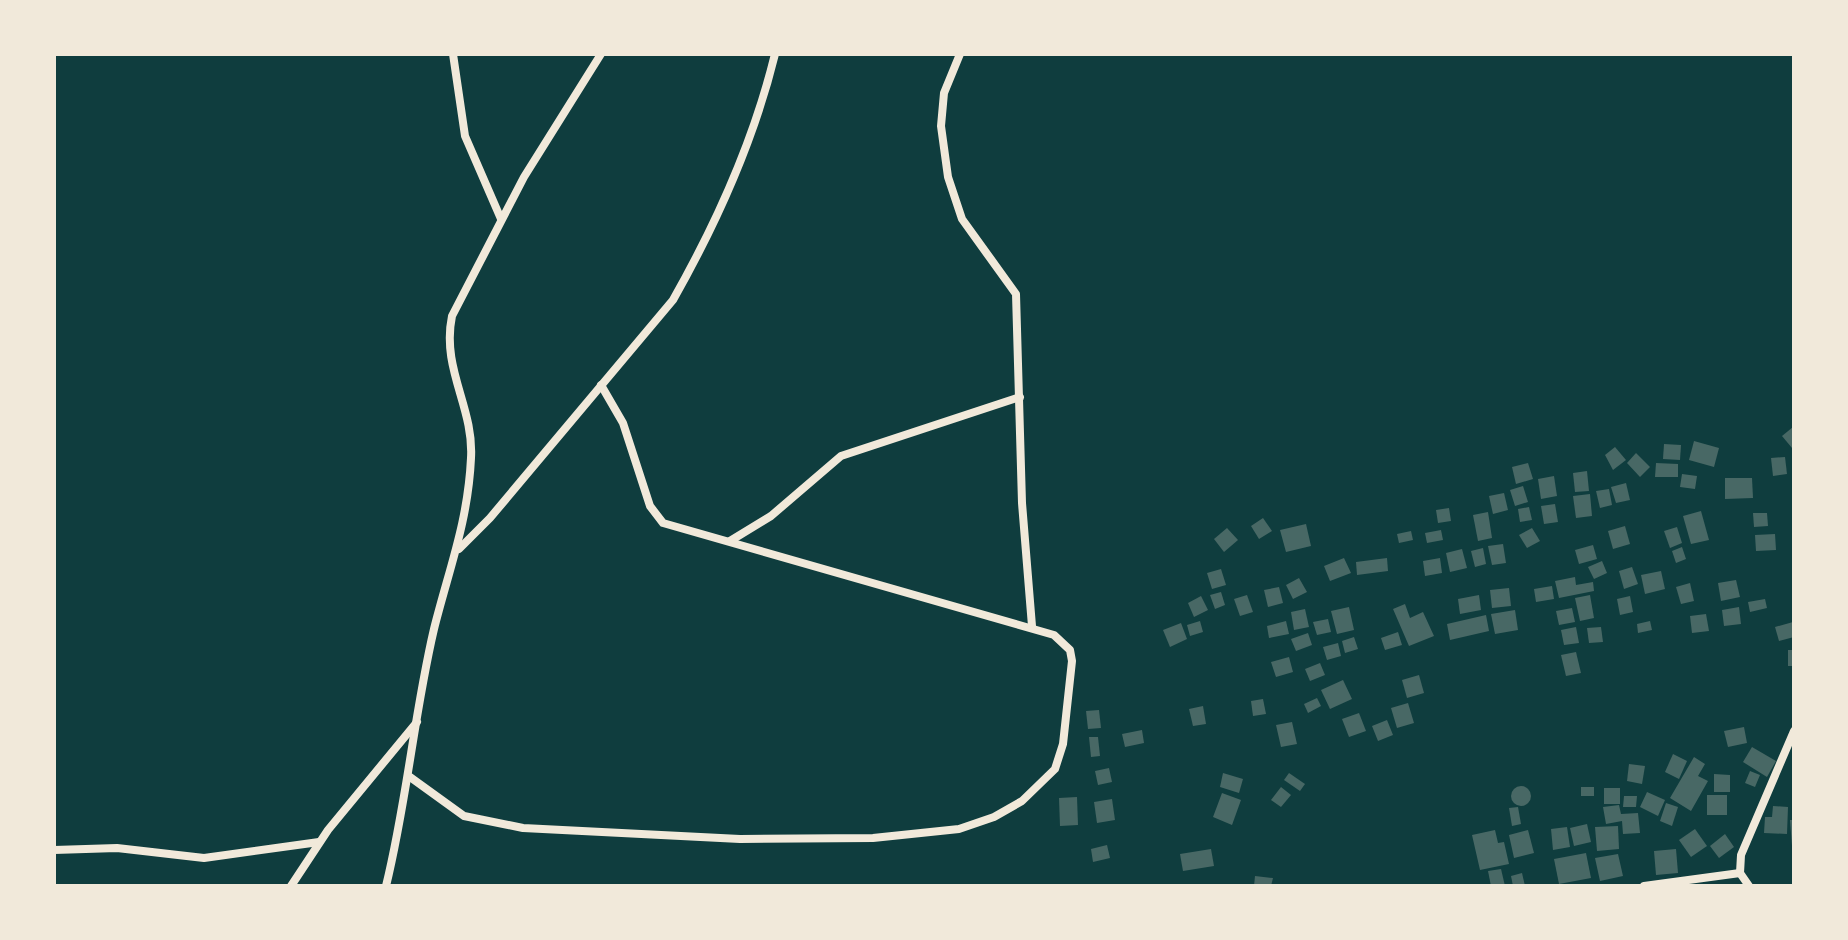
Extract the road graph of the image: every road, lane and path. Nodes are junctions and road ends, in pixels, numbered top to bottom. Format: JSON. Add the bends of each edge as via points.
{"nodes":[{"id":1,"x":453,"y":54,"type":"edge"},
{"id":2,"x":601,"y":54,"type":"edge"},
{"id":3,"x":775,"y":54,"type":"edge"},
{"id":4,"x":960,"y":54,"type":"edge"},
{"id":5,"x":501,"y":219,"type":"junction"},
{"id":6,"x":601,"y":385,"type":"junction"},
{"id":7,"x":1020,"y":397,"type":"junction"},
{"id":8,"x":730,"y":541,"type":"junction"},
{"id":9,"x":458,"y":549,"type":"junction"},
{"id":10,"x":1032,"y":626,"type":"junction"},
{"id":11,"x":418,"y":721,"type":"junction"},
{"id":12,"x":1794,"y":731,"type":"edge"},
{"id":13,"x":410,"y":777,"type":"junction"},
{"id":14,"x":319,"y":842,"type":"junction"},
{"id":15,"x":54,"y":850,"type":"edge"},
{"id":16,"x":1740,"y":873,"type":"junction"},
{"id":17,"x":291,"y":886,"type":"edge"},
{"id":18,"x":386,"y":886,"type":"edge"},
{"id":19,"x":1644,"y":886,"type":"edge"},
{"id":20,"x":1749,"y":886,"type":"edge"}],
"edges":[{"from":1,"to":5,"type":"street","via":[[465,136]]},
{"from":2,"to":5,"type":"street"},
{"from":3,"to":6,"type":"street","via":[[748,141],[693,265],[663,312]]},
{"from":4,"to":7,"type":"street","via":[[942,108],[948,177],[969,233],[1016,294]]},
{"from":5,"to":9,"type":"street","via":[[462,290],[447,340],[472,455]]},
{"from":6,"to":8,"type":"street","via":[[623,423],[656,517],[673,528]]},
{"from":6,"to":9,"type":"street"},
{"from":7,"to":8,"type":"street","via":[[841,456],[771,516]]},
{"from":7,"to":10,"type":"street"},
{"from":8,"to":10,"type":"street","via":[[890,591]]},
{"from":9,"to":11,"type":"street","via":[[434,629]]},
{"from":10,"to":13,"type":"street","via":[[1054,635],[1070,650],[1061,755],[1046,780],[1022,801],[959,829],[907,837],[740,839],[523,828],[464,816]]},
{"from":11,"to":13,"type":"street"},
{"from":11,"to":14,"type":"street"},
{"from":12,"to":16,"type":"street","via":[[1741,855]]},
{"from":13,"to":18,"type":"street"},
{"from":14,"to":15,"type":"street","via":[[204,858],[117,848]]},
{"from":14,"to":17,"type":"street"},
{"from":16,"to":19,"type":"street"},
{"from":16,"to":20,"type":"street"}]}
